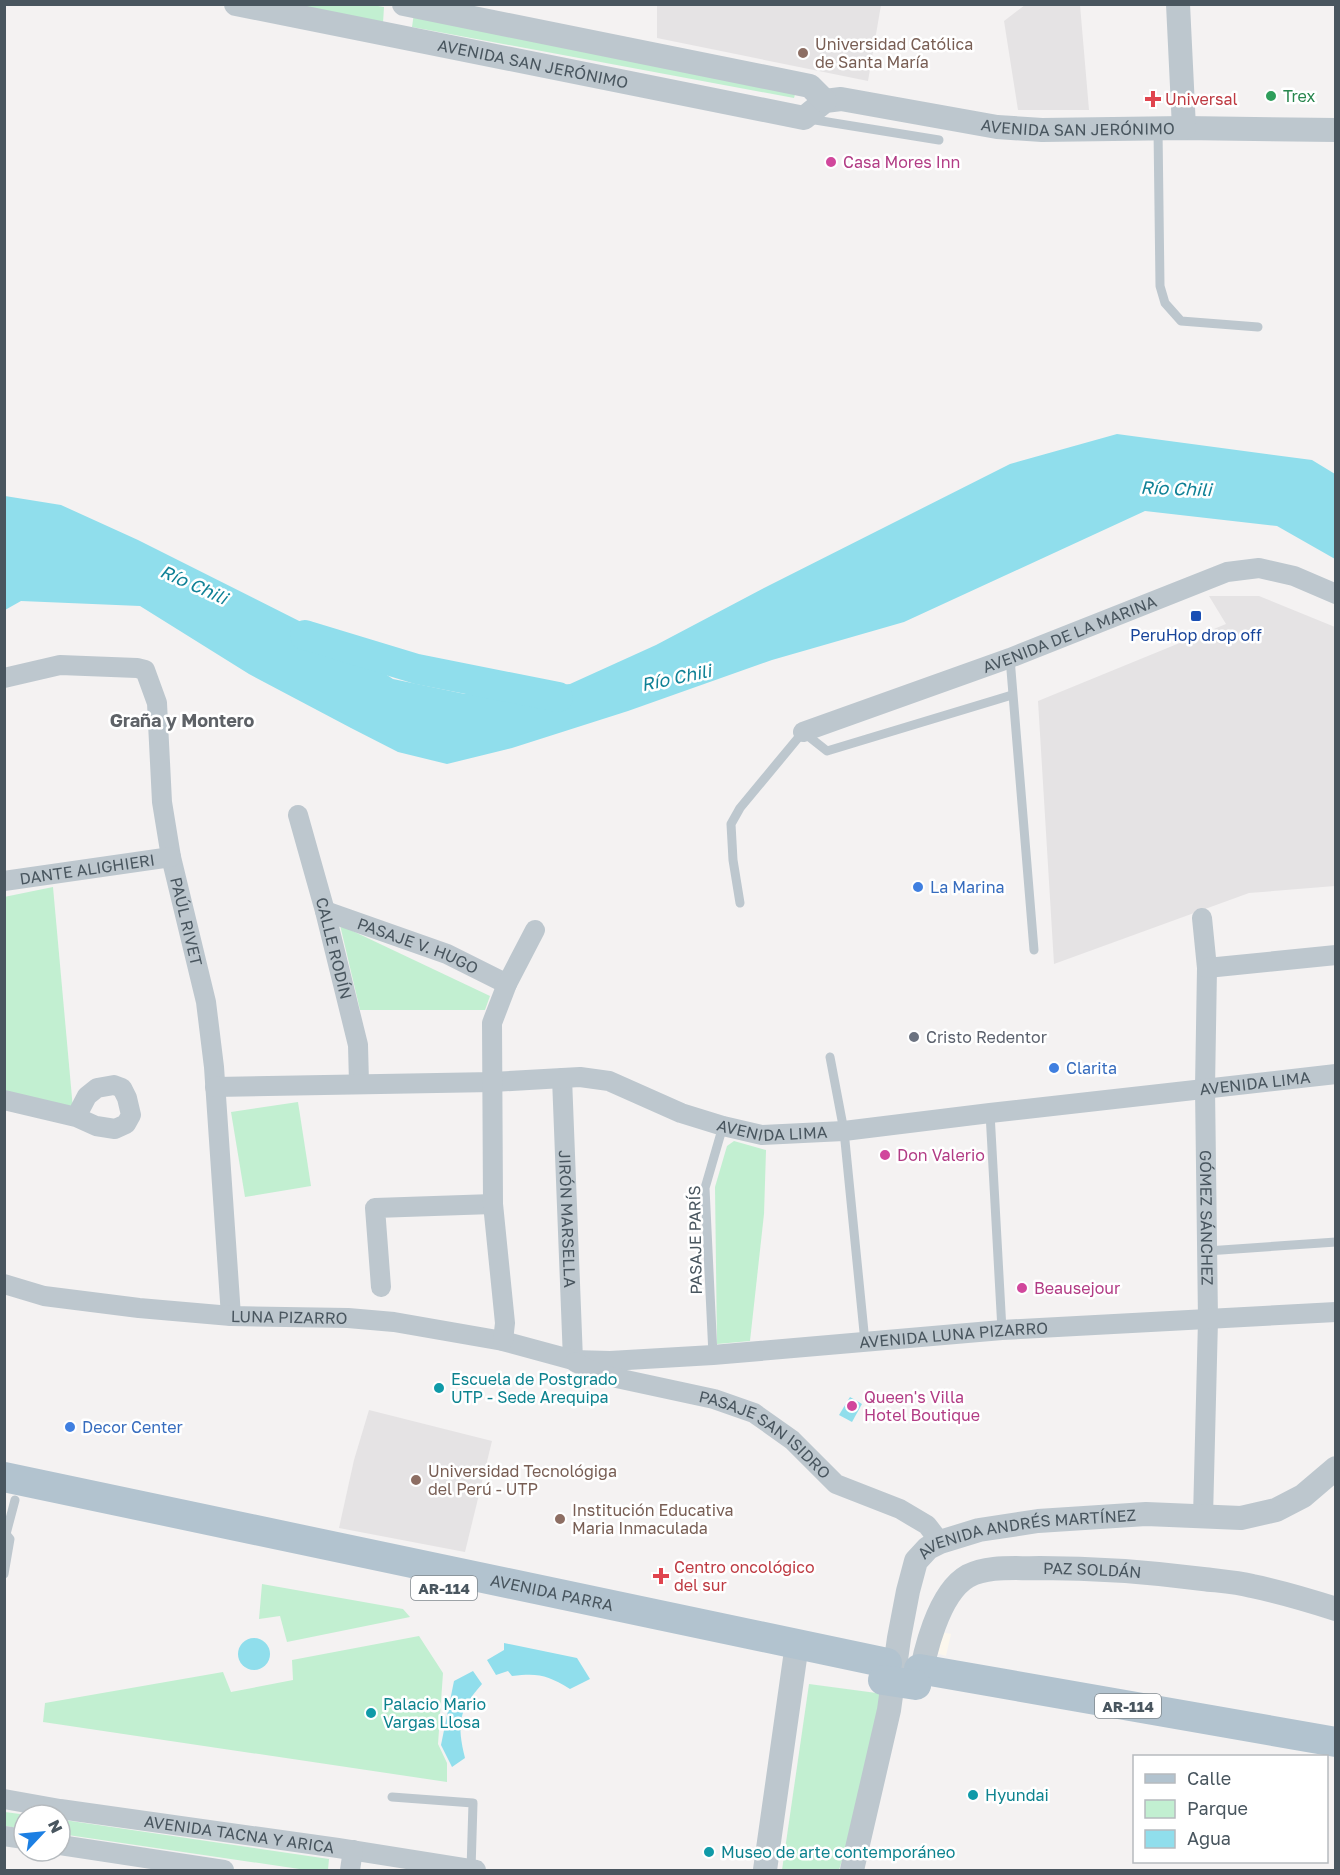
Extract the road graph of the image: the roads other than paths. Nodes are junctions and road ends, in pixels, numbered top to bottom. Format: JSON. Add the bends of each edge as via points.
{"nodes":[{"id":1,"x":236,"y":4,"type":"edge"},
{"id":2,"x":401,"y":4,"type":"edge"},
{"id":3,"x":1178,"y":4,"type":"edge"},
{"id":4,"x":394,"y":35,"type":"junction"},
{"id":5,"x":825,"y":101,"type":"junction"},
{"id":6,"x":804,"y":118,"type":"junction"},
{"id":7,"x":1184,"y":128,"type":"junction"},
{"id":8,"x":1158,"y":129,"type":"junction"},
{"id":9,"x":1335,"y":130,"type":"edge"},
{"id":10,"x":939,"y":140,"type":"dead end"},
{"id":11,"x":1258,"y":327,"type":"dead end"},
{"id":12,"x":1335,"y":594,"type":"edge"},
{"id":13,"x":1010,"y":658,"type":"junction"},
{"id":14,"x":4,"y":678,"type":"edge"},
{"id":15,"x":1012,"y":695,"type":"junction"},
{"id":16,"x":803,"y":732,"type":"junction"},
{"id":17,"x":298,"y":815,"type":"dead end"},
{"id":18,"x":171,"y":857,"type":"junction"},
{"id":19,"x":4,"y":881,"type":"edge"},
{"id":20,"x":740,"y":903,"type":"dead end"},
{"id":21,"x":325,"y":911,"type":"junction"},
{"id":22,"x":1202,"y":918,"type":"dead end"},
{"id":23,"x":535,"y":930,"type":"dead end"},
{"id":24,"x":1034,"y":950,"type":"dead end"},
{"id":25,"x":1335,"y":955,"type":"edge"},
{"id":26,"x":1207,"y":968,"type":"junction"},
{"id":27,"x":507,"y":984,"type":"junction"},
{"id":28,"x":830,"y":1057,"type":"dead end"},
{"id":29,"x":1335,"y":1074,"type":"edge"},
{"id":30,"x":562,"y":1078,"type":"junction"},
{"id":31,"x":493,"y":1082,"type":"junction"},
{"id":32,"x":359,"y":1083,"type":"junction"},
{"id":33,"x":215,"y":1087,"type":"junction"},
{"id":34,"x":1205,"y":1088,"type":"junction"},
{"id":35,"x":4,"y":1100,"type":"edge"},
{"id":36,"x":990,"y":1113,"type":"junction"},
{"id":37,"x":76,"y":1117,"type":"dead end"},
{"id":38,"x":723,"y":1126,"type":"junction"},
{"id":39,"x":844,"y":1131,"type":"junction"},
{"id":40,"x":493,"y":1204,"type":"junction"},
{"id":41,"x":1335,"y":1242,"type":"edge"},
{"id":42,"x":1207,"y":1251,"type":"junction"},
{"id":43,"x":4,"y":1284,"type":"edge"},
{"id":44,"x":381,"y":1287,"type":"dead end"},
{"id":45,"x":1335,"y":1312,"type":"edge"},
{"id":46,"x":231,"y":1316,"type":"junction"},
{"id":47,"x":1208,"y":1320,"type":"junction"},
{"id":48,"x":1002,"y":1330,"type":"junction"},
{"id":49,"x":503,"y":1341,"type":"junction"},
{"id":50,"x":866,"y":1342,"type":"junction"},
{"id":51,"x":713,"y":1355,"type":"junction"},
{"id":52,"x":573,"y":1360,"type":"junction"},
{"id":53,"x":1335,"y":1467,"type":"edge"},
{"id":54,"x":8,"y":1492,"type":"edge"},
{"id":55,"x":1203,"y":1517,"type":"junction"},
{"id":56,"x":5,"y":1534,"type":"edge"},
{"id":57,"x":940,"y":1542,"type":"junction"},
{"id":58,"x":4,"y":1574,"type":"edge"},
{"id":59,"x":1335,"y":1609,"type":"edge"},
{"id":60,"x":796,"y":1654,"type":"junction"},
{"id":61,"x":919,"y":1677,"type":"junction"},
{"id":62,"x":1335,"y":1742,"type":"edge"},
{"id":63,"x":1307,"y":1755,"type":"edge"},
{"id":64,"x":392,"y":1797,"type":"dead end"},
{"id":65,"x":72,"y":1814,"type":"edge"},
{"id":66,"x":72,"y":1847,"type":"edge"},
{"id":67,"x":352,"y":1851,"type":"junction"},
{"id":68,"x":224,"y":1870,"type":"edge"},
{"id":69,"x":350,"y":1870,"type":"edge"},
{"id":70,"x":474,"y":1870,"type":"edge"},
{"id":71,"x":765,"y":1870,"type":"edge"},
{"id":72,"x":852,"y":1870,"type":"edge"}],
"edges":[{"from":1,"to":4,"type":"street","name":"AVENIDA SAN JERÓNIMO"},
{"from":2,"to":4,"type":"street"},
{"from":2,"to":5,"type":"street","name":"AVENIDA SAN JERÓNIMO","via":[[810,87]]},
{"from":3,"to":7,"type":"street"},
{"from":4,"to":6,"type":"street","name":"AVENIDA SAN JERÓNIMO"},
{"from":5,"to":6,"type":"street"},
{"from":5,"to":8,"type":"street","name":"AVENIDA SAN JERÓNIMO","via":[[840,99],[997,128]]},
{"from":6,"to":10,"type":"lane"},
{"from":7,"to":8,"type":"street","name":"AVENIDA SAN JERÓNIMO"},
{"from":7,"to":9,"type":"street","name":"AVENIDA SAN JERÓNIMO"},
{"from":8,"to":11,"type":"lane","via":[[1160,286],[1165,303],[1181,321]]},
{"from":12,"to":13,"type":"street","name":"AVENIDA DE LA MARINA","via":[[1293,576],[1259,568],[1227,572]]},
{"from":13,"to":15,"type":"lane"},
{"from":13,"to":16,"type":"street","name":"AVENIDA DE LA MARINA"},
{"from":14,"to":18,"type":"street","name":"PAÚL RIVET","via":[[60,665],[145,670],[157,702],[162,802]]},
{"from":15,"to":16,"type":"lane","via":[[827,752]]},
{"from":15,"to":24,"type":"lane"},
{"from":16,"to":20,"type":"lane","via":[[731,824]]},
{"from":17,"to":21,"type":"street","name":"CALLE RODÍN"},
{"from":18,"to":19,"type":"street","name":"DANTE ALIGHIERI"},
{"from":18,"to":33,"type":"street","name":"PAÚL RIVET","via":[[206,1002]]},
{"from":21,"to":27,"type":"street","name":"PASAJE V. HUGO","via":[[447,954]]},
{"from":21,"to":32,"type":"street","name":"CALLE RODÍN","via":[[358,1045]]},
{"from":22,"to":26,"type":"street","name":"GÓMEZ SÁNCHEZ"},
{"from":23,"to":27,"type":"street"},
{"from":25,"to":26,"type":"street"},
{"from":26,"to":34,"type":"street","name":"GÓMEZ SÁNCHEZ"},
{"from":27,"to":31,"type":"street","via":[[492,1023]]},
{"from":28,"to":39,"type":"lane"},
{"from":29,"to":34,"type":"street","name":"AVENIDA LIMA"},
{"from":30,"to":31,"type":"street","name":"AVENIDA LIMA"},
{"from":30,"to":38,"type":"street","name":"AVENIDA LIMA","via":[[609,1081],[681,1113]]},
{"from":30,"to":52,"type":"street","name":"JIRÓN MARSELLA"},
{"from":31,"to":32,"type":"street","name":"AVENIDA LIMA"},
{"from":31,"to":40,"type":"street"},
{"from":32,"to":33,"type":"street","name":"AVENIDA LIMA"},
{"from":33,"to":46,"type":"street","name":"PAÚL RIVET"},
{"from":34,"to":36,"type":"street","name":"AVENIDA LIMA"},
{"from":34,"to":42,"type":"street","name":"GÓMEZ SÁNCHEZ"},
{"from":35,"to":37,"type":"street"},
{"from":36,"to":39,"type":"street","name":"AVENIDA LIMA"},
{"from":36,"to":48,"type":"lane"},
{"from":38,"to":39,"type":"street","name":"AVENIDA LIMA","via":[[762,1135]]},
{"from":38,"to":51,"type":"lane","name":"PASAJE PARÍS","via":[[705,1188]]},
{"from":39,"to":50,"type":"lane"},
{"from":40,"to":44,"type":"street","via":[[375,1208]]},
{"from":40,"to":49,"type":"street","via":[[505,1323]]},
{"from":41,"to":42,"type":"lane"},
{"from":42,"to":47,"type":"street","name":"GÓMEZ SÁNCHEZ"},
{"from":43,"to":46,"type":"street","name":"LUNA PIZARRO","via":[[44,1296]]},
{"from":45,"to":47,"type":"street","name":"AVENIDA LUNA PIZARRO"},
{"from":46,"to":49,"type":"street","name":"LUNA PIZARRO","via":[[394,1322]]},
{"from":47,"to":48,"type":"street","name":"AVENIDA LUNA PIZARRO"},
{"from":47,"to":55,"type":"street","name":"GÓMEZ SÁNCHEZ"},
{"from":48,"to":50,"type":"street","name":"AVENIDA LUNA PIZARRO"},
{"from":49,"to":52,"type":"street","name":"LUNA PIZARRO"},
{"from":50,"to":51,"type":"street","name":"AVENIDA LUNA PIZARRO"},
{"from":51,"to":52,"type":"street","name":"AVENIDA LUNA PIZARRO"},
{"from":52,"to":57,"type":"street","name":"PASAJE SAN ISIDRO","via":[[598,1374],[714,1399],[754,1413],[792,1440],[836,1484],[900,1509],[927,1525]]},
{"from":53,"to":55,"type":"street","name":"AVENIDA ANDRÉS MARTÍNEZ","via":[[1303,1496],[1276,1510],[1241,1518]]},
{"from":54,"to":56,"type":"lane"},
{"from":54,"to":60,"type":"main road","name":"AVENIDA PARRA","number":"AR-114"},
{"from":55,"to":57,"type":"street","name":"AVENIDA ANDRÉS MARTÍNEZ","via":[[1146,1514],[1038,1521],[978,1530]]},
{"from":56,"to":58,"type":"lane","via":[[10,1539]]},
{"from":57,"to":72,"type":"street","name":"AVENIDA ANDRÉS MARTÍNEZ","via":[[916,1561],[889,1710]]},
{"from":59,"to":61,"type":"street","name":"PAZ SOLDÁN","via":[[1251,1585],[1181,1576],[1091,1568],[994,1569],[969,1576],[951,1592],[942,1606]]},
{"from":60,"to":61,"type":"main road","name":"AVENIDA PARRA","number":"AR-114","bridge":true},
{"from":60,"to":71,"type":"street"},
{"from":61,"to":62,"type":"main road","number":"AR-114"},
{"from":61,"to":63,"type":"main road","number":"AR-114"},
{"from":64,"to":70,"type":"lane","via":[[473,1803]]},
{"from":65,"to":67,"type":"street","name":"AVENIDA TACNA Y ARICA"},
{"from":66,"to":68,"type":"street"},
{"from":67,"to":69,"type":"street"},
{"from":67,"to":70,"type":"street","name":"AVENIDA TACNA Y ARICA"}]}
